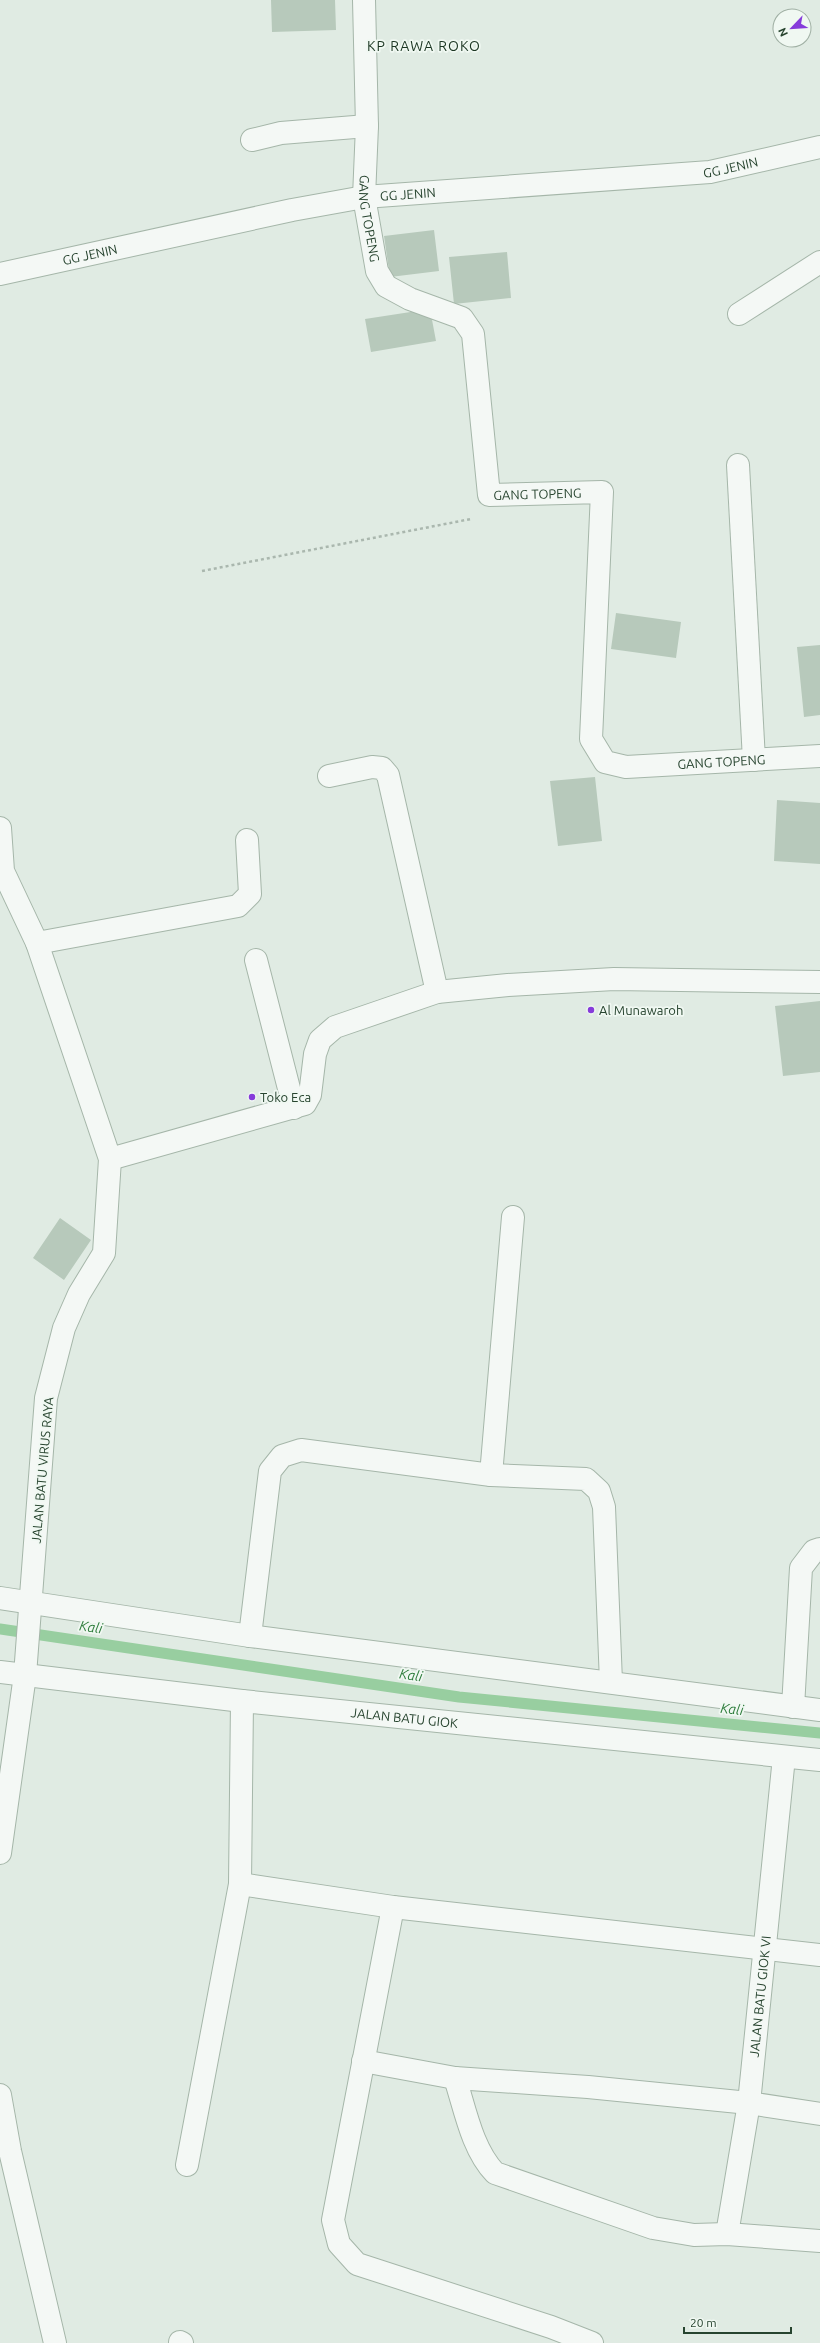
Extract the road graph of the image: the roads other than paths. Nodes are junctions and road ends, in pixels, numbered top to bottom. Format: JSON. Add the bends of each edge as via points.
{"nodes":[{"id":1,"x":364,"y":0,"type":"edge"},
{"id":2,"x":367,"y":126,"type":"junction"},
{"id":3,"x":252,"y":140,"type":"dead end"},
{"id":4,"x":820,"y":147,"type":"edge"},
{"id":5,"x":364,"y":197,"type":"junction"},
{"id":6,"x":820,"y":262,"type":"edge"},
{"id":7,"x":0,"y":274,"type":"edge"},
{"id":8,"x":740,"y":314,"type":"dead end"},
{"id":9,"x":738,"y":465,"type":"dead end"},
{"id":10,"x":820,"y":756,"type":"edge"},
{"id":11,"x":754,"y":760,"type":"junction"},
{"id":12,"x":329,"y":776,"type":"dead end"},
{"id":13,"x":0,"y":828,"type":"edge"},
{"id":14,"x":247,"y":840,"type":"dead end"},
{"id":15,"x":2,"y":872,"type":"edge"},
{"id":16,"x":37,"y":943,"type":"junction"},
{"id":17,"x":256,"y":960,"type":"dead end"},
{"id":18,"x":820,"y":982,"type":"edge"},
{"id":19,"x":437,"y":992,"type":"junction"},
{"id":20,"x":294,"y":1108,"type":"junction"},
{"id":21,"x":110,"y":1159,"type":"junction"},
{"id":22,"x":513,"y":1217,"type":"dead end"},
{"id":23,"x":491,"y":1475,"type":"junction"},
{"id":24,"x":820,"y":1549,"type":"edge"},
{"id":25,"x":0,"y":1598,"type":"edge"},
{"id":26,"x":29,"y":1608,"type":"junction"},
{"id":27,"x":250,"y":1636,"type":"junction"},
{"id":28,"x":26,"y":1664,"type":"junction"},
{"id":29,"x":0,"y":1672,"type":"edge"},
{"id":30,"x":611,"y":1682,"type":"junction"},
{"id":31,"x":242,"y":1701,"type":"junction"},
{"id":32,"x":793,"y":1707,"type":"junction"},
{"id":33,"x":820,"y":1710,"type":"edge"},
{"id":34,"x":784,"y":1757,"type":"junction"},
{"id":35,"x":820,"y":1760,"type":"edge"},
{"id":36,"x":0,"y":1853,"type":"edge"},
{"id":37,"x":240,"y":1884,"type":"junction"},
{"id":38,"x":393,"y":1907,"type":"junction"},
{"id":39,"x":764,"y":1950,"type":"junction"},
{"id":40,"x":820,"y":1955,"type":"edge"},
{"id":41,"x":363,"y":2061,"type":"junction"},
{"id":42,"x":455,"y":2078,"type":"junction"},
{"id":43,"x":0,"y":2095,"type":"edge"},
{"id":44,"x":749,"y":2103,"type":"junction"},
{"id":45,"x":820,"y":2114,"type":"edge"},
{"id":46,"x":187,"y":2165,"type":"dead end"},
{"id":47,"x":727,"y":2234,"type":"junction"},
{"id":48,"x":820,"y":2241,"type":"edge"},
{"id":49,"x":55,"y":2343,"type":"edge"},
{"id":50,"x":592,"y":2343,"type":"edge"}],
"edges":[{"from":1,"to":2,"type":"street","name":"GANG TOPENG"},
{"from":2,"to":3,"type":"street","via":[[281,133]]},
{"from":2,"to":5,"type":"street","name":"GANG TOPENG"},
{"from":4,"to":5,"type":"street","name":"GG JENIN","via":[[710,172]]},
{"from":5,"to":7,"type":"street","name":"GG JENIN","via":[[292,210]]},
{"from":5,"to":11,"type":"street","name":"GANG TOPENG","via":[[377,271],[386,286],[410,299],[462,318],[473,334],[489,495],[602,492],[591,739],[605,762],[626,767]]},
{"from":6,"to":8,"type":"street"},
{"from":9,"to":11,"type":"street"},
{"from":10,"to":11,"type":"street","name":"GANG TOPENG"},
{"from":12,"to":19,"type":"street","via":[[372,767],[382,768],[388,775]]},
{"from":13,"to":15,"type":"street"},
{"from":14,"to":16,"type":"street","via":[[250,894],[238,906]]},
{"from":15,"to":16,"type":"street"},
{"from":16,"to":21,"type":"street"},
{"from":17,"to":20,"type":"street"},
{"from":18,"to":19,"type":"street","via":[[614,979]]},
{"from":19,"to":20,"type":"street","via":[[335,1027],[320,1040],[315,1054],[310,1095],[305,1104]]},
{"from":20,"to":21,"type":"street"},
{"from":21,"to":26,"type":"street","name":"JALAN BATU VIRUS RAYA","via":[[104,1253],[79,1294],[64,1328],[46,1398]]},
{"from":22,"to":23,"type":"street"},
{"from":23,"to":27,"type":"street","via":[[301,1450],[282,1456],[270,1470]]},
{"from":23,"to":30,"type":"street","via":[[586,1479],[600,1491],[604,1507]]},
{"from":24,"to":32,"type":"street","via":[[814,1551],[801,1568]]},
{"from":25,"to":26,"type":"street"},
{"from":26,"to":27,"type":"street"},
{"from":26,"to":28,"type":"street","name":"JALAN BATU VIRUS RAYA"},
{"from":27,"to":30,"type":"street"},
{"from":28,"to":29,"type":"street","name":"JALAN BATU GIOK"},
{"from":28,"to":31,"type":"street","name":"JALAN BATU GIOK"},
{"from":28,"to":36,"type":"street"},
{"from":30,"to":32,"type":"street"},
{"from":31,"to":34,"type":"street","name":"JALAN BATU GIOK"},
{"from":31,"to":37,"type":"street"},
{"from":32,"to":33,"type":"street"},
{"from":34,"to":35,"type":"street","name":"JALAN BATU GIOK"},
{"from":34,"to":39,"type":"street","name":"JALAN BATU GIOK VI"},
{"from":37,"to":38,"type":"street"},
{"from":37,"to":46,"type":"street"},
{"from":38,"to":39,"type":"street"},
{"from":38,"to":41,"type":"street"},
{"from":39,"to":40,"type":"street"},
{"from":39,"to":44,"type":"street","name":"JALAN BATU GIOK VI"},
{"from":41,"to":42,"type":"street"},
{"from":41,"to":50,"type":"street","via":[[333,2220],[340,2244],[357,2264],[551,2327]]},
{"from":42,"to":44,"type":"street","via":[[588,2087]]},
{"from":42,"to":47,"type":"street","via":[[484,2162],[495,2173],[653,2228],[694,2235]]},
{"from":43,"to":49,"type":"street","via":[[10,2150]]},
{"from":44,"to":45,"type":"street"},
{"from":44,"to":47,"type":"street","name":"JALAN BATU GIOK VI"},
{"from":47,"to":48,"type":"street"}]}
